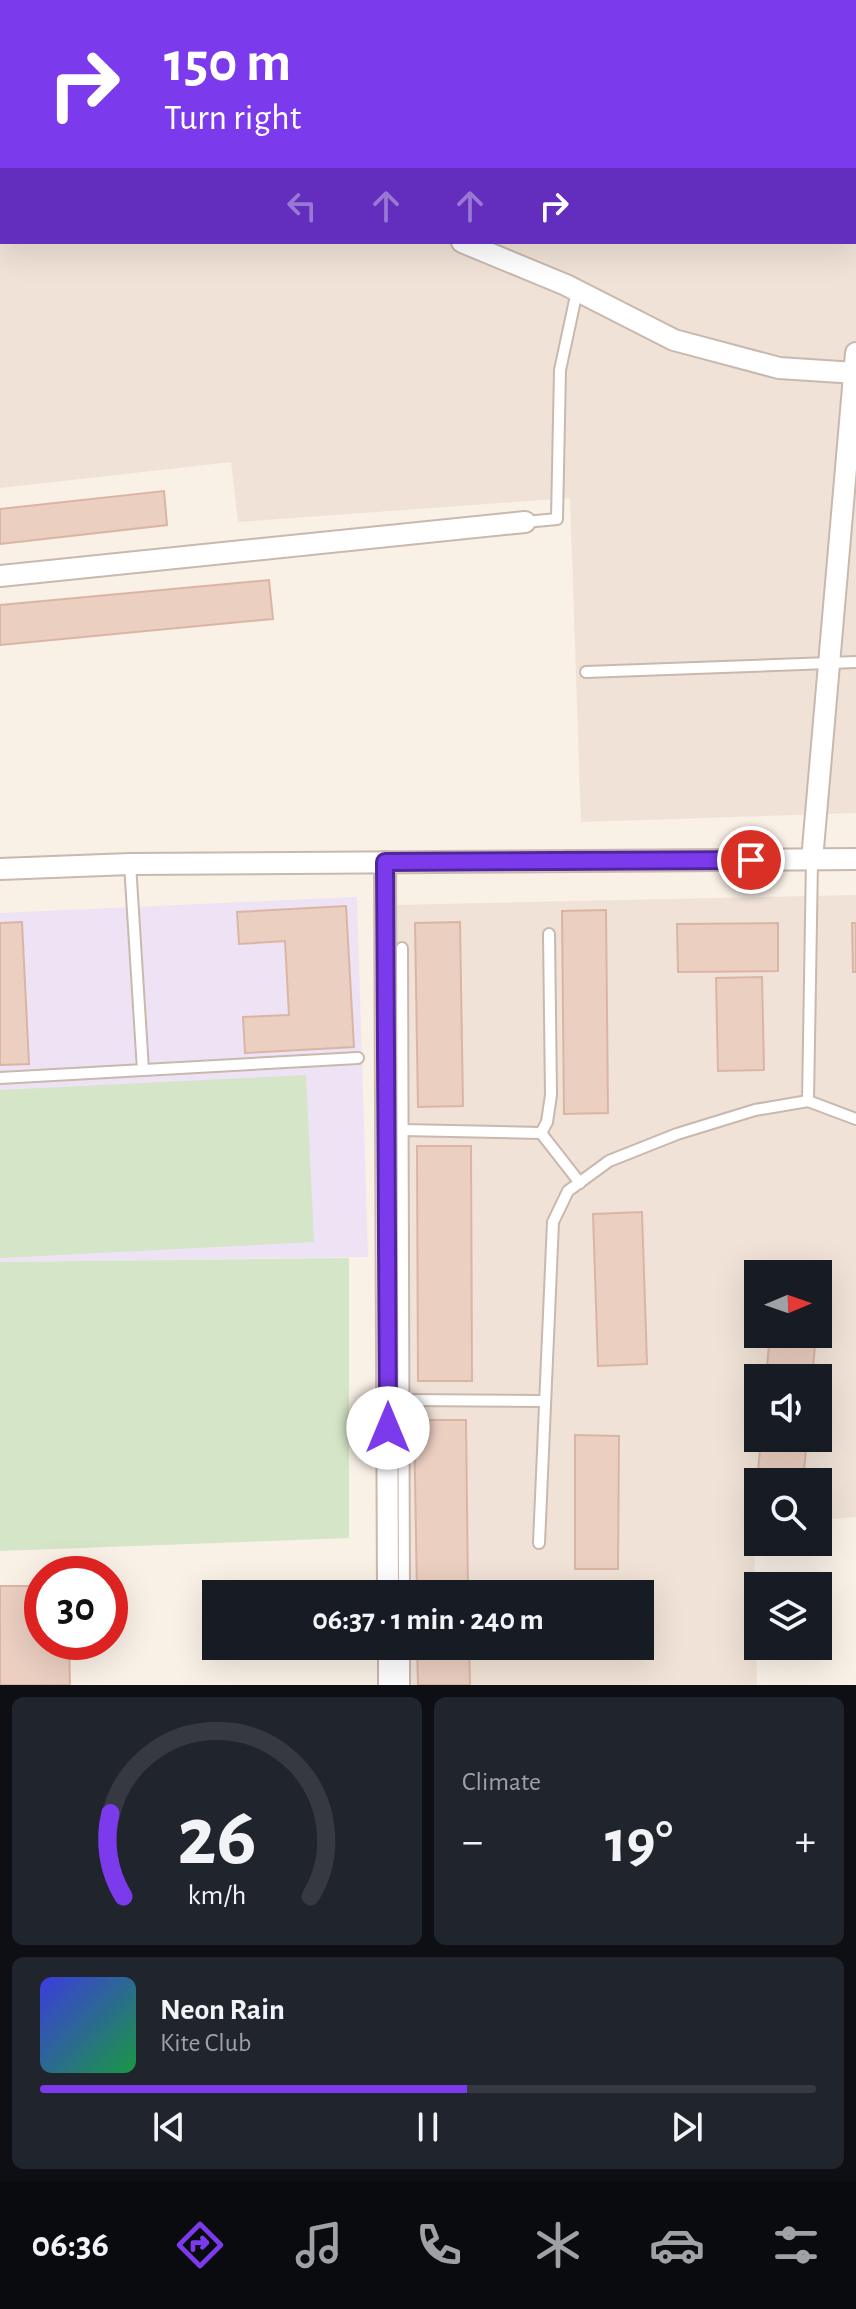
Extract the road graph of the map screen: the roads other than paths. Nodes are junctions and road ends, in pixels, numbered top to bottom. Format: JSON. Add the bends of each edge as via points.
{"nodes":[{"id":1,"x":467,"y":244,"type":"edge"},
{"id":2,"x":577,"y":291,"type":"junction"},
{"id":3,"x":856,"y":353,"type":"edge"},
{"id":4,"x":856,"y":373,"type":"edge"},
{"id":5,"x":525,"y":522,"type":"joint"},
{"id":6,"x":0,"y":576,"type":"edge"},
{"id":7,"x":856,"y":662,"type":"edge"},
{"id":8,"x":829,"y":663,"type":"junction"},
{"id":9,"x":586,"y":672,"type":"dead end"},
{"id":10,"x":856,"y":859,"type":"edge"},
{"id":11,"x":812,"y":860,"type":"junction"},
{"id":12,"x":385,"y":862,"type":"junction"},
{"id":13,"x":130,"y":864,"type":"junction"},
{"id":14,"x":0,"y":869,"type":"edge"},
{"id":15,"x":549,"y":934,"type":"dead end"},
{"id":16,"x":402,"y":948,"type":"dead end"},
{"id":17,"x":358,"y":1058,"type":"dead end"},
{"id":18,"x":143,"y":1070,"type":"junction"},
{"id":19,"x":0,"y":1078,"type":"edge"},
{"id":20,"x":808,"y":1101,"type":"junction"},
{"id":21,"x":856,"y":1119,"type":"edge"},
{"id":22,"x":403,"y":1130,"type":"junction"},
{"id":23,"x":541,"y":1133,"type":"junction"},
{"id":24,"x":580,"y":1183,"type":"junction"},
{"id":25,"x":404,"y":1400,"type":"junction"},
{"id":26,"x":545,"y":1401,"type":"junction"},
{"id":27,"x":539,"y":1543,"type":"dead end"},
{"id":28,"x":388,"y":1580,"type":"edge"},
{"id":29,"x":404,"y":1580,"type":"edge"},
{"id":30,"x":389,"y":1660,"type":"edge"},
{"id":31,"x":404,"y":1660,"type":"edge"},
{"id":32,"x":389,"y":1685,"type":"edge"},
{"id":33,"x":404,"y":1685,"type":"edge"}],
"edges":[{"from":1,"to":2,"type":"street"},
{"from":2,"to":4,"type":"street","via":[[674,340],[779,368]]},
{"from":2,"to":5,"type":"lane","via":[[560,370],[557,519]]},
{"from":3,"to":4,"type":"street"},
{"from":4,"to":8,"type":"street"},
{"from":5,"to":6,"type":"street"},
{"from":7,"to":8,"type":"lane"},
{"from":8,"to":9,"type":"lane"},
{"from":8,"to":11,"type":"street"},
{"from":10,"to":11,"type":"street"},
{"from":11,"to":12,"type":"street"},
{"from":11,"to":20,"type":"lane"},
{"from":12,"to":13,"type":"street"},
{"from":12,"to":28,"type":"street"},
{"from":13,"to":14,"type":"street"},
{"from":13,"to":18,"type":"lane"},
{"from":15,"to":23,"type":"lane","via":[[551,1095]]},
{"from":16,"to":22,"type":"lane"},
{"from":17,"to":18,"type":"lane"},
{"from":18,"to":19,"type":"lane"},
{"from":20,"to":21,"type":"lane"},
{"from":20,"to":24,"type":"lane","via":[[755,1110],[677,1134],[609,1161]]},
{"from":22,"to":23,"type":"lane"},
{"from":22,"to":25,"type":"lane"},
{"from":23,"to":24,"type":"lane"},
{"from":24,"to":26,"type":"lane","via":[[568,1191],[553,1222]]},
{"from":25,"to":26,"type":"lane"},
{"from":25,"to":29,"type":"lane"},
{"from":26,"to":27,"type":"lane"},
{"from":30,"to":32,"type":"street"},
{"from":31,"to":33,"type":"lane"}]}
